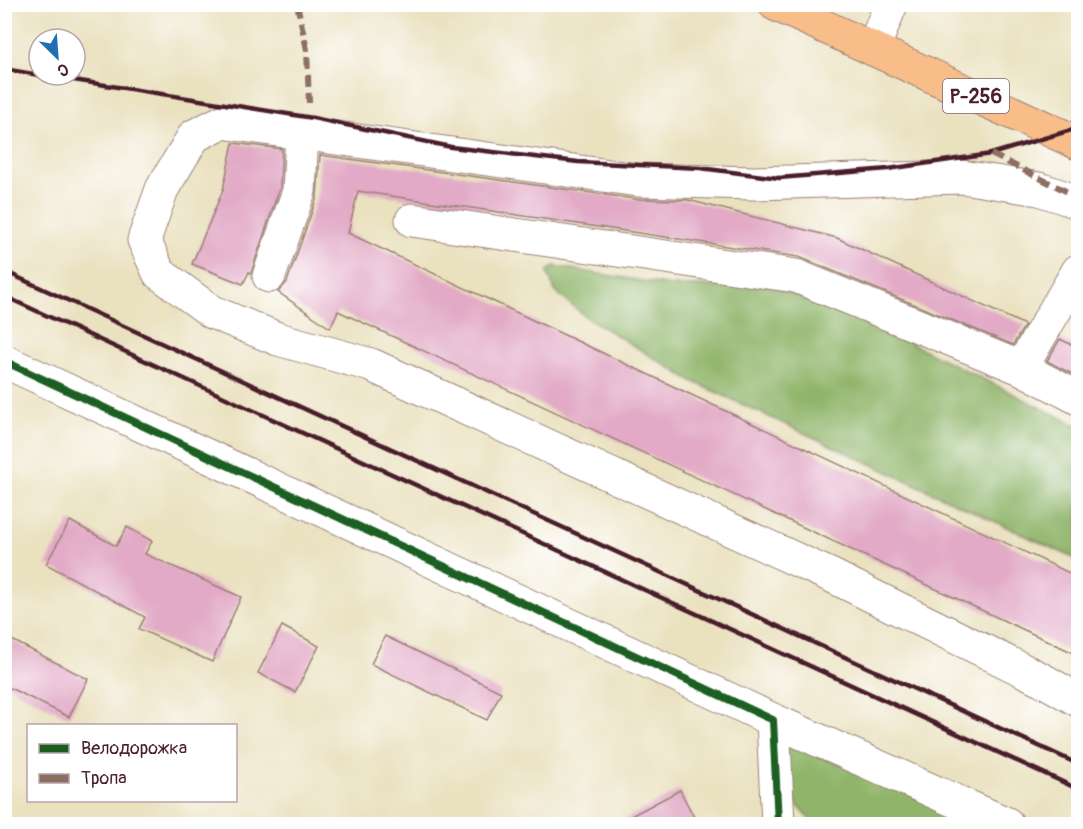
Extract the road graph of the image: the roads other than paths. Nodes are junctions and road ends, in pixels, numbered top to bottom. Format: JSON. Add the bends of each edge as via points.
{"nodes":[{"id":1,"x":775,"y":4,"type":"edge"},
{"id":2,"x":891,"y":4,"type":"edge"},
{"id":3,"x":873,"y":49,"type":"junction"},
{"id":4,"x":302,"y":134,"type":"junction"},
{"id":5,"x":1078,"y":143,"type":"edge"},
{"id":6,"x":1078,"y":202,"type":"edge"},
{"id":7,"x":412,"y":220,"type":"dead end"},
{"id":8,"x":1078,"y":271,"type":"edge"},
{"id":9,"x":269,"y":276,"type":"dead end"},
{"id":10,"x":4,"y":361,"type":"edge"},
{"id":11,"x":1020,"y":368,"type":"junction"},
{"id":12,"x":1078,"y":398,"type":"edge"},
{"id":13,"x":1078,"y":700,"type":"edge"},
{"id":14,"x":773,"y":720,"type":"junction"},
{"id":15,"x":778,"y":825,"type":"edge"},
{"id":16,"x":1007,"y":825,"type":"edge"}],
"edges":[{"from":1,"to":3,"type":"highway","number":"Р-256"},
{"from":2,"to":3,"type":"street"},
{"from":3,"to":5,"type":"highway","number":"Р-256"},
{"from":4,"to":6,"type":"street","via":[[638,180],[753,183],[962,177],[1039,189]]},
{"from":4,"to":9,"type":"street","via":[[298,191]]},
{"from":4,"to":13,"type":"street","via":[[222,122],[194,136],[162,189],[144,240],[159,273],[212,312],[278,339],[371,365],[832,576]]},
{"from":7,"to":11,"type":"street","via":[[796,276]]},
{"from":8,"to":11,"type":"street"},
{"from":10,"to":14,"type":"street"},
{"from":11,"to":12,"type":"street"},
{"from":14,"to":15,"type":"street"},
{"from":14,"to":16,"type":"street"}]}
